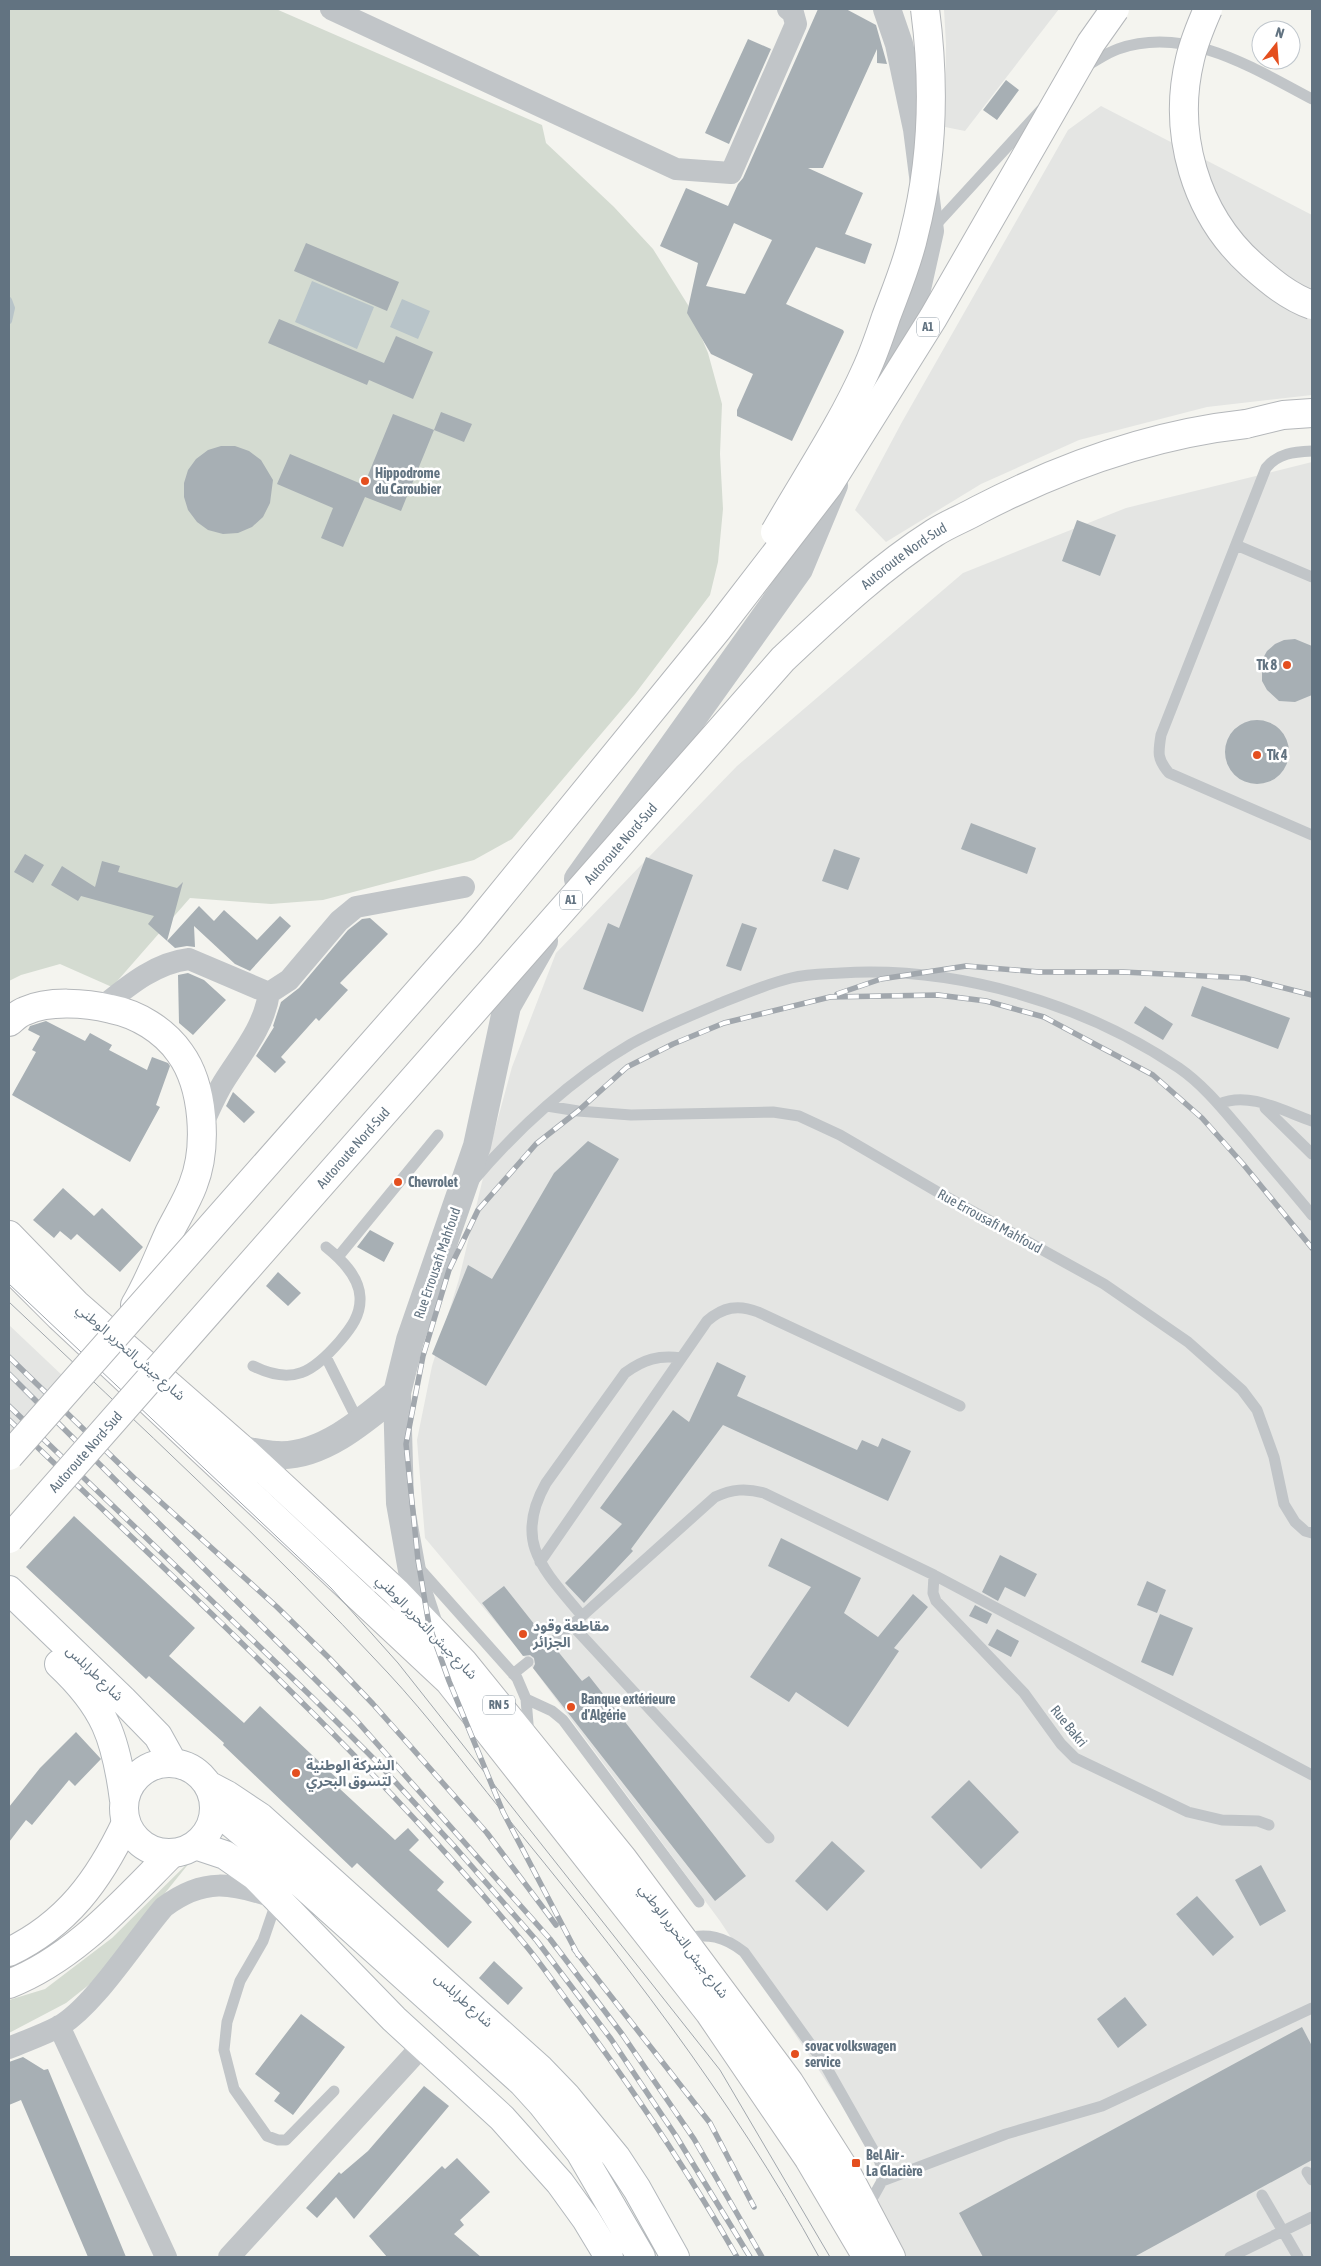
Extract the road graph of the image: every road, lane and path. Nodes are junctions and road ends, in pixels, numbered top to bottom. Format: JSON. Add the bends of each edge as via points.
{"nodes":[{"id":1,"x":330,"y":9,"type":"edge"},
{"id":2,"x":788,"y":9,"type":"edge"},
{"id":3,"x":887,"y":9,"type":"edge"},
{"id":4,"x":925,"y":9,"type":"edge"},
{"id":5,"x":1114,"y":9,"type":"edge"},
{"id":6,"x":1208,"y":9,"type":"edge"},
{"id":7,"x":1312,"y":98,"type":"edge"},
{"id":8,"x":930,"y":231,"type":"junction"},
{"id":9,"x":1312,"y":305,"type":"edge"},
{"id":10,"x":1312,"y":413,"type":"edge"},
{"id":11,"x":1246,"y":424,"type":"junction"},
{"id":12,"x":1312,"y":426,"type":"edge"},
{"id":13,"x":1312,"y":451,"type":"edge"},
{"id":14,"x":1236,"y":545,"type":"junction"},
{"id":15,"x":1312,"y":577,"type":"edge"},
{"id":16,"x":717,"y":630,"type":"junction"},
{"id":17,"x":1312,"y":835,"type":"edge"},
{"id":18,"x":464,"y":887,"type":"dead end"},
{"id":19,"x":269,"y":994,"type":"junction"},
{"id":20,"x":102,"y":1007,"type":"junction"},
{"id":21,"x":9,"y":1022,"type":"edge"},
{"id":22,"x":1257,"y":1103,"type":"junction"},
{"id":23,"x":1219,"y":1104,"type":"junction"},
{"id":24,"x":547,"y":1106,"type":"junction"},
{"id":25,"x":1312,"y":1121,"type":"edge"},
{"id":26,"x":202,"y":1125,"type":"junction"},
{"id":27,"x":438,"y":1135,"type":"dead end"},
{"id":28,"x":1312,"y":1154,"type":"edge"},
{"id":29,"x":461,"y":1195,"type":"junction"},
{"id":30,"x":1312,"y":1215,"type":"edge"},
{"id":31,"x":9,"y":1235,"type":"edge"},
{"id":32,"x":326,"y":1247,"type":"dead end"},
{"id":33,"x":338,"y":1257,"type":"junction"},
{"id":34,"x":9,"y":1266,"type":"edge"},
{"id":35,"x":122,"y":1328,"type":"junction"},
{"id":36,"x":326,"y":1357,"type":"junction"},
{"id":37,"x":681,"y":1358,"type":"junction"},
{"id":38,"x":253,"y":1366,"type":"dead end"},
{"id":39,"x":397,"y":1393,"type":"junction"},
{"id":40,"x":960,"y":1406,"type":"dead end"},
{"id":41,"x":359,"y":1425,"type":"junction"},
{"id":42,"x":243,"y":1450,"type":"junction"},
{"id":43,"x":9,"y":1456,"type":"edge"},
{"id":44,"x":1312,"y":1533,"type":"edge"},
{"id":45,"x":9,"y":1539,"type":"edge"},
{"id":46,"x":410,"y":1558,"type":"junction"},
{"id":47,"x":540,"y":1562,"type":"junction"},
{"id":48,"x":934,"y":1575,"type":"junction"},
{"id":49,"x":9,"y":1590,"type":"edge"},
{"id":50,"x":9,"y":1616,"type":"edge"},
{"id":51,"x":582,"y":1616,"type":"junction"},
{"id":52,"x":572,"y":1625,"type":"junction"},
{"id":53,"x":431,"y":1640,"type":"junction"},
{"id":54,"x":552,"y":1643,"type":"dead end"},
{"id":55,"x":528,"y":1662,"type":"dead end"},
{"id":56,"x":513,"y":1674,"type":"junction"},
{"id":57,"x":526,"y":1699,"type":"junction"},
{"id":58,"x":529,"y":1740,"type":"junction"},
{"id":59,"x":174,"y":1763,"type":"junction"},
{"id":60,"x":1312,"y":1775,"type":"edge"},
{"id":61,"x":211,"y":1795,"type":"junction"},
{"id":62,"x":125,"y":1812,"type":"junction"},
{"id":63,"x":1269,"y":1825,"type":"dead end"},
{"id":64,"x":769,"y":1838,"type":"dead end"},
{"id":65,"x":190,"y":1846,"type":"junction"},
{"id":66,"x":272,"y":1857,"type":"junction"},
{"id":67,"x":278,"y":1898,"type":"junction"},
{"id":68,"x":699,"y":1902,"type":"dead end"},
{"id":69,"x":682,"y":1940,"type":"junction"},
{"id":70,"x":9,"y":1952,"type":"edge"},
{"id":71,"x":9,"y":1984,"type":"edge"},
{"id":72,"x":1312,"y":2008,"type":"edge"},
{"id":73,"x":59,"y":2026,"type":"junction"},
{"id":74,"x":422,"y":2045,"type":"junction"},
{"id":75,"x":9,"y":2048,"type":"edge"},
{"id":76,"x":334,"y":2091,"type":"dead end"},
{"id":77,"x":882,"y":2182,"type":"junction"},
{"id":78,"x":1262,"y":2195,"type":"dead end"},
{"id":79,"x":866,"y":2210,"type":"junction"},
{"id":80,"x":1312,"y":2217,"type":"edge"},
{"id":81,"x":1283,"y":2231,"type":"junction"},
{"id":82,"x":166,"y":2257,"type":"edge"},
{"id":83,"x":229,"y":2257,"type":"edge"},
{"id":84,"x":609,"y":2257,"type":"edge"},
{"id":85,"x":640,"y":2257,"type":"edge"},
{"id":86,"x":675,"y":2257,"type":"edge"},
{"id":87,"x":867,"y":2257,"type":"edge"},
{"id":88,"x":891,"y":2257,"type":"edge"},
{"id":89,"x":1230,"y":2257,"type":"edge"},
{"id":90,"x":1298,"y":2257,"type":"edge"}],
"edges":[{"from":1,"to":2,"type":"street","via":[[676,169],[731,173],[796,24],[793,13]]},
{"from":3,"to":8,"type":"street","via":[[899,44],[917,129]]},
{"from":4,"to":16,"type":"main road","number":"A1","bridge":true,"via":[[931,73],[927,169],[914,235],[897,288],[867,369]]},
{"from":5,"to":16,"type":"main road","number":"A1","bridge":true,"via":[[1091,43],[933,318],[828,486]]},
{"from":6,"to":9,"type":"main road","bridge":true,"via":[[1189,60],[1185,90],[1184,122],[1199,192],[1225,236],[1244,258],[1268,279]]},
{"from":7,"to":8,"type":"lane","via":[[1229,56],[1193,45],[1152,42],[1117,49],[1074,73]]},
{"from":8,"to":29,"type":"street","via":[[917,289],[799,569],[585,866],[507,1006],[477,1146]]},
{"from":10,"to":11,"type":"main road"},
{"from":11,"to":12,"type":"main road"},
{"from":11,"to":45,"type":"main road","name":"Autoroute Nord-Sud","number":"A1","bridge":true,"via":[[1193,431],[1100,458],[1021,488],[935,533],[838,607],[783,659]]},
{"from":13,"to":14,"type":"lane","via":[[1284,454],[1272,460],[1262,477]]},
{"from":14,"to":15,"type":"lane"},
{"from":14,"to":17,"type":"lane","via":[[1161,735],[1160,762],[1169,773],[1181,779]]},
{"from":16,"to":35,"type":"main road","number":"A1","bridge":true,"via":[[470,933]]},
{"from":18,"to":19,"type":"street","via":[[356,907],[339,921],[289,980]]},
{"from":19,"to":20,"type":"street","via":[[189,959],[176,960],[133,981]]},
{"from":19,"to":26,"type":"street","via":[[267,1008],[251,1041],[223,1084]]},
{"from":20,"to":21,"type":"main road","via":[[62,1003],[25,1011]]},
{"from":20,"to":26,"type":"main road","via":[[142,1020],[165,1036],[180,1053],[198,1097]]},
{"from":22,"to":23,"type":"lane","via":[[1238,1099]]},
{"from":22,"to":25,"type":"lane"},
{"from":22,"to":28,"type":"lane","via":[[1275,1116]]},
{"from":23,"to":24,"type":"lane","name":"Rue Errousafi Mahfoud","via":[[1179,1068],[1078,1014],[1032,997],[939,976],[864,972],[793,978],[676,1021],[594,1068]]},
{"from":23,"to":30,"type":"lane","name":"Rue Errousafi Mahfoud"},
{"from":24,"to":29,"type":"lane","name":"Rue Errousafi Mahfoud","via":[[511,1138]]},
{"from":24,"to":44,"type":"lane","name":"Rue Errousafi Mahfoud","via":[[631,1115],[772,1112],[799,1116],[840,1135],[1104,1284],[1188,1342],[1242,1390],[1257,1410],[1274,1457],[1284,1504],[1295,1522]]},
{"from":26,"to":35,"type":"main road","bridge":true,"via":[[194,1184]]},
{"from":27,"to":33,"type":"lane"},
{"from":29,"to":39,"type":"street","name":"Rue Errousafi Mahfoud","via":[[410,1340]]},
{"from":31,"to":42,"type":"main road","name":"شارع جيش التحرير الوطني","number":"RN 5","via":[[76,1304]]},
{"from":32,"to":33,"type":"lane"},
{"from":33,"to":36,"type":"lane","via":[[356,1282],[359,1310],[354,1322]]},
{"from":34,"to":53,"type":"main road","name":"شارع جيش التحرير الوطني","number":"RN 5","via":[[59,1316]]},
{"from":35,"to":43,"type":"main road","number":"A1","bridge":true},
{"from":36,"to":38,"type":"lane","via":[[316,1366],[291,1375],[278,1375]]},
{"from":36,"to":41,"type":"lane"},
{"from":37,"to":40,"type":"lane","via":[[715,1313],[725,1308],[748,1308]]},
{"from":37,"to":47,"type":"lane"},
{"from":37,"to":47,"type":"lane","via":[[651,1358],[625,1373],[546,1483],[536,1501],[531,1522],[532,1542]]},
{"from":39,"to":41,"type":"street"},
{"from":39,"to":46,"type":"street","name":"Rue Errousafi Mahfoud","via":[[400,1503]]},
{"from":41,"to":42,"type":"street","via":[[300,1452],[278,1456]]},
{"from":42,"to":53,"type":"main road","name":"شارع جيش التحرير الوطني","number":"RN 5"},
{"from":46,"to":53,"type":"street","name":"Rue Errousafi Mahfoud"},
{"from":46,"to":56,"type":"lane"},
{"from":47,"to":51,"type":"lane"},
{"from":48,"to":51,"type":"lane","via":[[764,1493],[739,1489],[726,1492],[704,1505]]},
{"from":48,"to":60,"type":"lane"},
{"from":48,"to":63,"type":"lane","name":"Rue Bakri","via":[[936,1601],[1024,1694],[1075,1758],[1188,1812],[1222,1820],[1258,1821]]},
{"from":49,"to":59,"type":"main road","name":"شارع طرابلس","via":[[158,1736]]},
{"from":50,"to":62,"type":"main road","name":"شارع طرابلس","via":[[77,1680],[101,1714],[117,1752]]},
{"from":51,"to":52,"type":"lane"},
{"from":52,"to":54,"type":"lane"},
{"from":52,"to":64,"type":"lane"},
{"from":53,"to":58,"type":"main road","name":"شارع جيش التحرير الوطني","number":"RN 5"},
{"from":53,"to":87,"type":"main road","name":"شارع جيش التحرير الوطني","number":"RN 5","via":[[455,1689],[709,2012],[809,2159]]},
{"from":55,"to":56,"type":"lane"},
{"from":56,"to":57,"type":"lane"},
{"from":57,"to":58,"type":"lane"},
{"from":57,"to":68,"type":"lane","via":[[540,1704],[562,1720]]},
{"from":58,"to":69,"type":"main road","name":"شارع جيش التحرير الوطني","number":"RN 5","via":[[624,1859]]},
{"from":59,"to":61,"type":"main road","via":[[197,1773]]},
{"from":59,"to":62,"type":"main road","via":[[154,1765],[131,1782]]},
{"from":61,"to":65,"type":"main road","via":[[212,1822]]},
{"from":61,"to":66,"type":"main road","via":[[230,1822]]},
{"from":61,"to":86,"type":"main road","name":"شارع طرابلس","via":[[227,1795],[260,1817],[540,2069],[616,2157]]},
{"from":62,"to":65,"type":"main road","via":[[136,1840],[143,1846],[161,1853]]},
{"from":62,"to":70,"type":"main road","via":[[106,1862],[76,1903],[38,1935]]},
{"from":65,"to":66,"type":"main road","via":[[236,1844]]},
{"from":65,"to":67,"type":"main road","via":[[225,1855]]},
{"from":65,"to":71,"type":"main road","via":[[86,1937],[42,1968]]},
{"from":66,"to":85,"type":"main road","via":[[522,2082],[580,2152]]},
{"from":67,"to":73,"type":"street","via":[[227,1884],[193,1889],[178,1896],[164,1907],[87,2002]]},
{"from":67,"to":74,"type":"main road","via":[[368,1994]]},
{"from":67,"to":76,"type":"lane","via":[[263,1941],[240,1981],[227,2022],[224,2050],[234,2088],[267,2136],[278,2140],[286,2140]]},
{"from":69,"to":77,"type":"lane","via":[[695,1936],[715,1937],[734,1944],[744,1952],[824,2063],[880,2162]]},
{"from":69,"to":79,"type":"main road","name":"شارع جيش التحرير الوطني","number":"RN 5","via":[[794,2090],[836,2155]]},
{"from":72,"to":77,"type":"lane","via":[[1102,2106],[1006,2134]]},
{"from":73,"to":75,"type":"street"},
{"from":73,"to":82,"type":"street"},
{"from":74,"to":83,"type":"street"},
{"from":74,"to":84,"type":"main road","via":[[532,2150],[586,2219]]},
{"from":77,"to":79,"type":"lane"},
{"from":78,"to":81,"type":"lane"},
{"from":79,"to":88,"type":"main road","name":"شارع جيش التحرير الوطني","number":"RN 5"},
{"from":80,"to":81,"type":"lane"},
{"from":81,"to":89,"type":"lane"},
{"from":81,"to":90,"type":"lane"}]}
